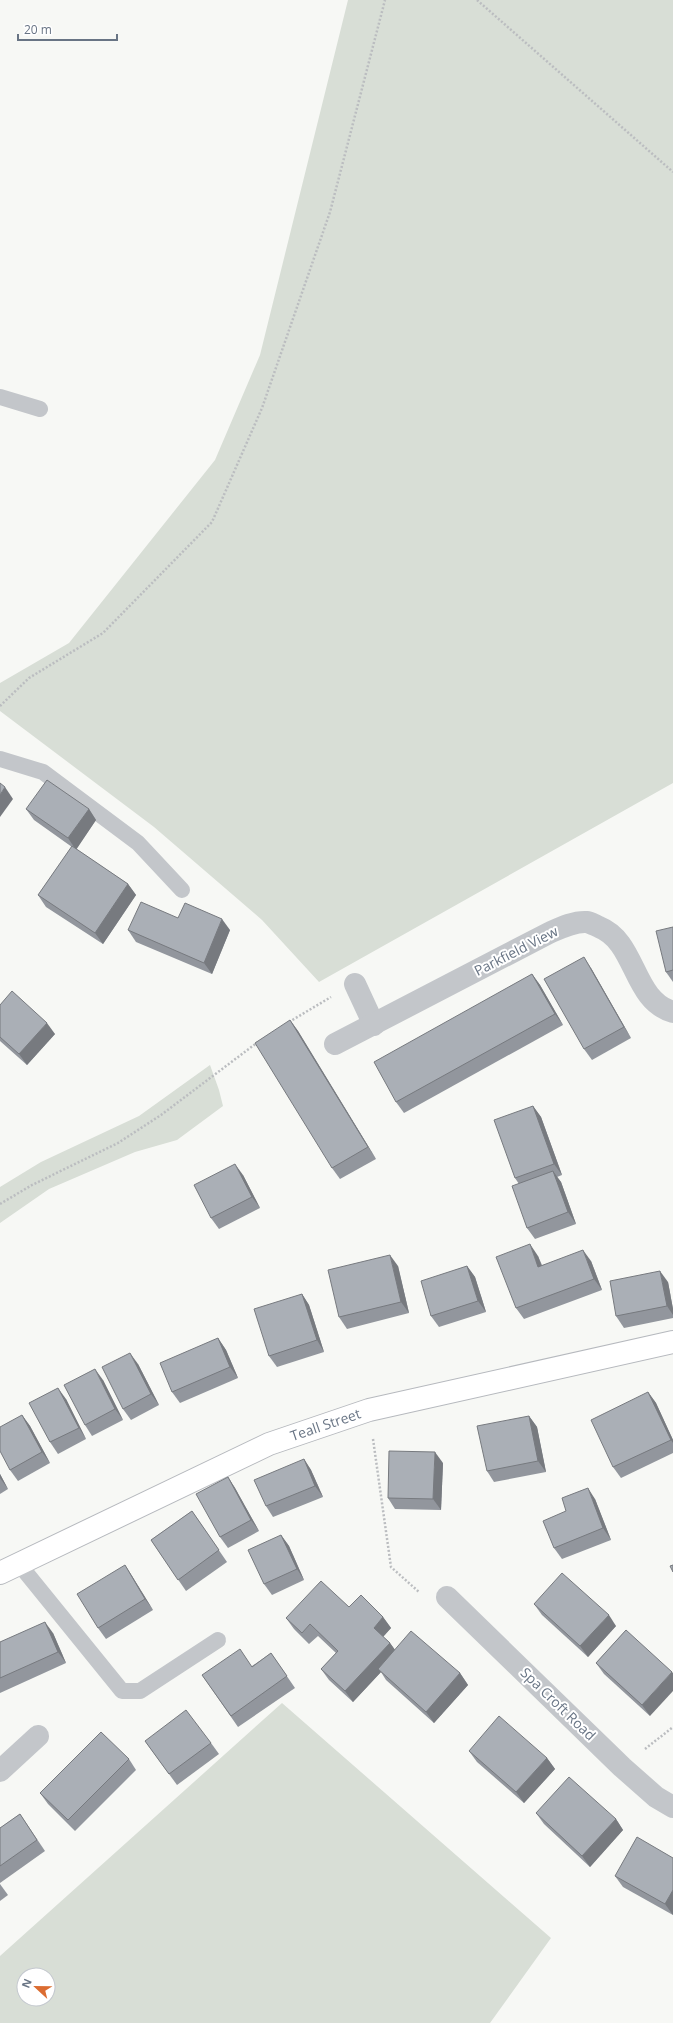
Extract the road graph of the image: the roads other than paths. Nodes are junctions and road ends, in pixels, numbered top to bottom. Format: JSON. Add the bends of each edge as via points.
{"nodes":[{"id":1,"x":0,"y":397,"type":"edge"},
{"id":2,"x":40,"y":409,"type":"dead end"},
{"id":3,"x":0,"y":759,"type":"edge"},
{"id":4,"x":182,"y":890,"type":"dead end"},
{"id":5,"x":354,"y":984,"type":"road end"},
{"id":6,"x":673,"y":1012,"type":"edge"},
{"id":7,"x":374,"y":1025,"type":"junction"},
{"id":8,"x":335,"y":1044,"type":"dead end"},
{"id":9,"x":672,"y":1344,"type":"edge"},
{"id":10,"x":9,"y":1569,"type":"edge"},
{"id":11,"x":447,"y":1597,"type":"road end"},
{"id":12,"x":218,"y":1640,"type":"dead end"},
{"id":13,"x":38,"y":1736,"type":"dead end"},
{"id":14,"x":0,"y":1772,"type":"edge"},
{"id":15,"x":673,"y":1807,"type":"edge"}],
"edges":[{"from":1,"to":2,"type":"lane"},
{"from":3,"to":4,"type":"lane","via":[[43,772],[138,843]]},
{"from":5,"to":7,"type":"street"},
{"from":6,"to":7,"type":"street","name":"Parkfield View","via":[[663,1009],[649,995],[638,979],[622,944],[606,930],[587,922],[566,925],[549,933]]},
{"from":7,"to":8,"type":"street","name":"Parkfield View"},
{"from":9,"to":10,"type":"street","name":"Teall Street","via":[[369,1410],[269,1444]]},
{"from":10,"to":12,"type":"lane","via":[[122,1691],[140,1691]]},
{"from":11,"to":15,"type":"street","name":"Spa Croft Road","via":[[622,1767],[656,1797]]},
{"from":13,"to":14,"type":"street"}]}
